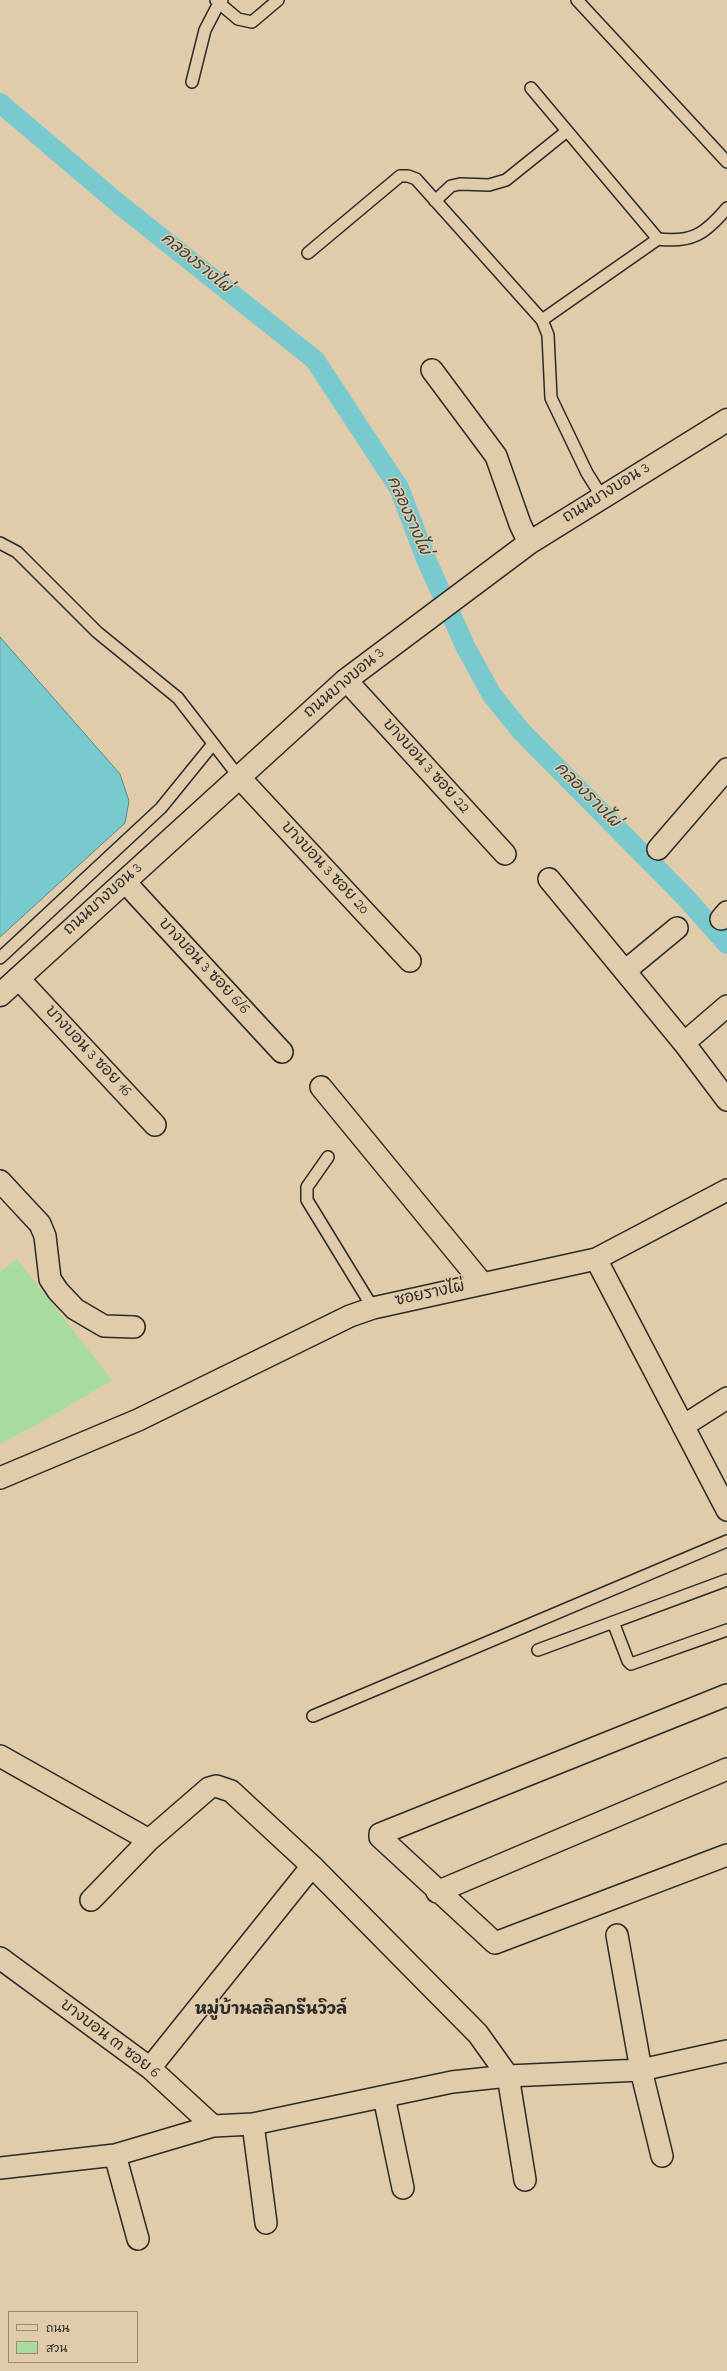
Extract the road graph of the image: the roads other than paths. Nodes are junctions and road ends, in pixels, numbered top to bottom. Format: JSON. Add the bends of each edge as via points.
{"nodes":[{"id":1,"x":278,"y":0,"type":"edge"},
{"id":2,"x":576,"y":0,"type":"edge"},
{"id":3,"x":219,"y":1,"type":"edge"},
{"id":4,"x":192,"y":82,"type":"dead end"},
{"id":5,"x":531,"y":88,"type":"dead end"},
{"id":6,"x":567,"y":131,"type":"junction"},
{"id":7,"x":727,"y":162,"type":"edge"},
{"id":8,"x":435,"y":201,"type":"junction"},
{"id":9,"x":727,"y":208,"type":"edge"},
{"id":10,"x":658,"y":239,"type":"junction"},
{"id":11,"x":308,"y":253,"type":"dead end"},
{"id":12,"x":542,"y":320,"type":"junction"},
{"id":13,"x":432,"y":370,"type":"dead end"},
{"id":14,"x":727,"y":420,"type":"edge"},
{"id":15,"x":602,"y":498,"type":"junction"},
{"id":16,"x":529,"y":542,"type":"junction"},
{"id":17,"x":0,"y":543,"type":"edge"},
{"id":18,"x":346,"y":680,"type":"junction"},
{"id":19,"x":214,"y":744,"type":"junction"},
{"id":20,"x":727,"y":769,"type":"edge"},
{"id":21,"x":239,"y":777,"type":"junction"},
{"id":22,"x":658,"y":849,"type":"dead end"},
{"id":23,"x":505,"y":854,"type":"dead end"},
{"id":24,"x":549,"y":878,"type":"dead end"},
{"id":25,"x":125,"y":882,"type":"junction"},
{"id":26,"x":677,"y":928,"type":"dead end"},
{"id":27,"x":0,"y":958,"type":"edge"},
{"id":28,"x":410,"y":961,"type":"dead end"},
{"id":29,"x":625,"y":971,"type":"junction"},
{"id":30,"x":18,"y":978,"type":"junction"},
{"id":31,"x":0,"y":995,"type":"edge"},
{"id":32,"x":727,"y":1006,"type":"edge"},
{"id":33,"x":684,"y":1043,"type":"junction"},
{"id":34,"x":282,"y":1052,"type":"dead end"},
{"id":35,"x":321,"y":1087,"type":"dead end"},
{"id":36,"x":727,"y":1100,"type":"edge"},
{"id":37,"x":155,"y":1125,"type":"dead end"},
{"id":38,"x":328,"y":1157,"type":"dead end"},
{"id":39,"x":0,"y":1180,"type":"edge"},
{"id":40,"x":727,"y":1190,"type":"edge"},
{"id":41,"x":596,"y":1259,"type":"junction"},
{"id":42,"x":482,"y":1283,"type":"junction"},
{"id":43,"x":373,"y":1308,"type":"junction"},
{"id":44,"x":134,"y":1327,"type":"dead end"},
{"id":45,"x":727,"y":1398,"type":"edge"},
{"id":46,"x":683,"y":1426,"type":"junction"},
{"id":47,"x":0,"y":1478,"type":"edge"},
{"id":48,"x":727,"y":1510,"type":"edge"},
{"id":49,"x":727,"y":1540,"type":"edge"},
{"id":50,"x":727,"y":1580,"type":"edge"},
{"id":51,"x":613,"y":1622,"type":"junction"},
{"id":52,"x":727,"y":1630,"type":"edge"},
{"id":53,"x":538,"y":1650,"type":"dead end"},
{"id":54,"x":727,"y":1695,"type":"edge"},
{"id":55,"x":313,"y":1716,"type":"dead end"},
{"id":56,"x":0,"y":1756,"type":"edge"},
{"id":57,"x":727,"y":1770,"type":"edge"},
{"id":58,"x":149,"y":1840,"type":"junction"},
{"id":59,"x":727,"y":1855,"type":"edge"},
{"id":60,"x":312,"y":1866,"type":"junction"},
{"id":61,"x":437,"y":1892,"type":"junction"},
{"id":62,"x":91,"y":1900,"type":"dead end"},
{"id":63,"x":617,"y":1935,"type":"dead end"},
{"id":64,"x":0,"y":1958,"type":"edge"},
{"id":65,"x":727,"y":2051,"type":"edge"},
{"id":66,"x":150,"y":2068,"type":"junction"},
{"id":67,"x":641,"y":2070,"type":"junction"},
{"id":68,"x":508,"y":2076,"type":"junction"},
{"id":69,"x":384,"y":2097,"type":"junction"},
{"id":70,"x":252,"y":2124,"type":"junction"},
{"id":71,"x":214,"y":2126,"type":"junction"},
{"id":72,"x":115,"y":2155,"type":"junction"},
{"id":73,"x":662,"y":2156,"type":"dead end"},
{"id":74,"x":0,"y":2168,"type":"edge"},
{"id":75,"x":525,"y":2180,"type":"dead end"},
{"id":76,"x":404,"y":2188,"type":"dead end"},
{"id":77,"x":266,"y":2223,"type":"dead end"},
{"id":78,"x":138,"y":2239,"type":"dead end"}],
"edges":[{"from":1,"to":3,"type":"lane","via":[[252,22],[238,19]]},
{"from":2,"to":7,"type":"lane"},
{"from":3,"to":4,"type":"lane","via":[[205,30]]},
{"from":5,"to":6,"type":"lane"},
{"from":6,"to":8,"type":"lane","via":[[506,180],[489,185],[451,186]]},
{"from":6,"to":10,"type":"lane"},
{"from":8,"to":11,"type":"lane","via":[[416,179],[400,176]]},
{"from":8,"to":12,"type":"lane"},
{"from":9,"to":10,"type":"lane","via":[[692,238],[677,241]]},
{"from":10,"to":12,"type":"lane"},
{"from":12,"to":15,"type":"lane","via":[[548,335],[551,398],[587,473]]},
{"from":13,"to":16,"type":"street","via":[[496,456]]},
{"from":14,"to":15,"type":"main road","name":"ถนนบางบอน 3"},
{"from":15,"to":16,"type":"main road","name":"ถนนบางบอน 3"},
{"from":16,"to":18,"type":"main road","name":"ถนนบางบอน 3"},
{"from":17,"to":19,"type":"lane","via":[[17,552],[97,632],[178,698]]},
{"from":18,"to":21,"type":"main road","name":"ถนนบางบอน 3"},
{"from":18,"to":23,"type":"street","name":"บางบอน 3 ซอย 22"},
{"from":19,"to":21,"type":"lane"},
{"from":19,"to":27,"type":"lane","via":[[161,808]]},
{"from":20,"to":22,"type":"street"},
{"from":21,"to":25,"type":"main road","name":"ถนนบางบอน 3"},
{"from":21,"to":28,"type":"street","name":"บางบอน 3 ซอย 20"},
{"from":24,"to":29,"type":"street"},
{"from":25,"to":30,"type":"main road","name":"ถนนบางบอน 3"},
{"from":25,"to":34,"type":"street","name":"บางบอน 3 ซอย 6/6"},
{"from":26,"to":29,"type":"street"},
{"from":29,"to":33,"type":"street"},
{"from":30,"to":31,"type":"main road","name":"ถนนบางบอน 3"},
{"from":30,"to":37,"type":"street","name":"บางบอน 3 ซอย 16"},
{"from":32,"to":33,"type":"street"},
{"from":33,"to":36,"type":"street"},
{"from":35,"to":42,"type":"street"},
{"from":38,"to":43,"type":"lane","via":[[307,1187],[307,1200]]},
{"from":39,"to":44,"type":"street","via":[[40,1224],[45,1236],[50,1279],[58,1291],[75,1309],[104,1326]]},
{"from":40,"to":41,"type":"street","name":"ซอยรางไผ่"},
{"from":41,"to":42,"type":"street","name":"ซอยรางไผ่"},
{"from":41,"to":46,"type":"street"},
{"from":42,"to":43,"type":"street","name":"ซอยรางไผ่"},
{"from":43,"to":47,"type":"street","name":"ซอยรางไผ่","via":[[350,1316],[138,1420]]},
{"from":45,"to":46,"type":"street"},
{"from":46,"to":48,"type":"street"},
{"from":49,"to":55,"type":"lane"},
{"from":50,"to":51,"type":"lane"},
{"from":51,"to":52,"type":"lane","via":[[628,1661],[632,1664]]},
{"from":51,"to":53,"type":"lane"},
{"from":54,"to":61,"type":"street","via":[[380,1834],[380,1840]]},
{"from":56,"to":58,"type":"street"},
{"from":57,"to":61,"type":"street"},
{"from":58,"to":60,"type":"street","via":[[209,1788],[216,1786],[231,1791]]},
{"from":58,"to":62,"type":"street"},
{"from":59,"to":61,"type":"street","via":[[495,1943]]},
{"from":60,"to":66,"type":"street"},
{"from":60,"to":68,"type":"street","via":[[478,2034]]},
{"from":63,"to":67,"type":"street"},
{"from":64,"to":66,"type":"street","name":"บางบอน ๓ ซอย 6"},
{"from":65,"to":67,"type":"street"},
{"from":66,"to":71,"type":"street","name":"บางบอน ๓ ซอย 6"},
{"from":67,"to":68,"type":"street"},
{"from":67,"to":73,"type":"street"},
{"from":68,"to":69,"type":"street","via":[[452,2082]]},
{"from":68,"to":75,"type":"street"},
{"from":69,"to":70,"type":"street"},
{"from":69,"to":76,"type":"street"},
{"from":70,"to":71,"type":"street"},
{"from":70,"to":77,"type":"street"},
{"from":71,"to":72,"type":"street"},
{"from":72,"to":74,"type":"street"},
{"from":72,"to":78,"type":"street"}]}
